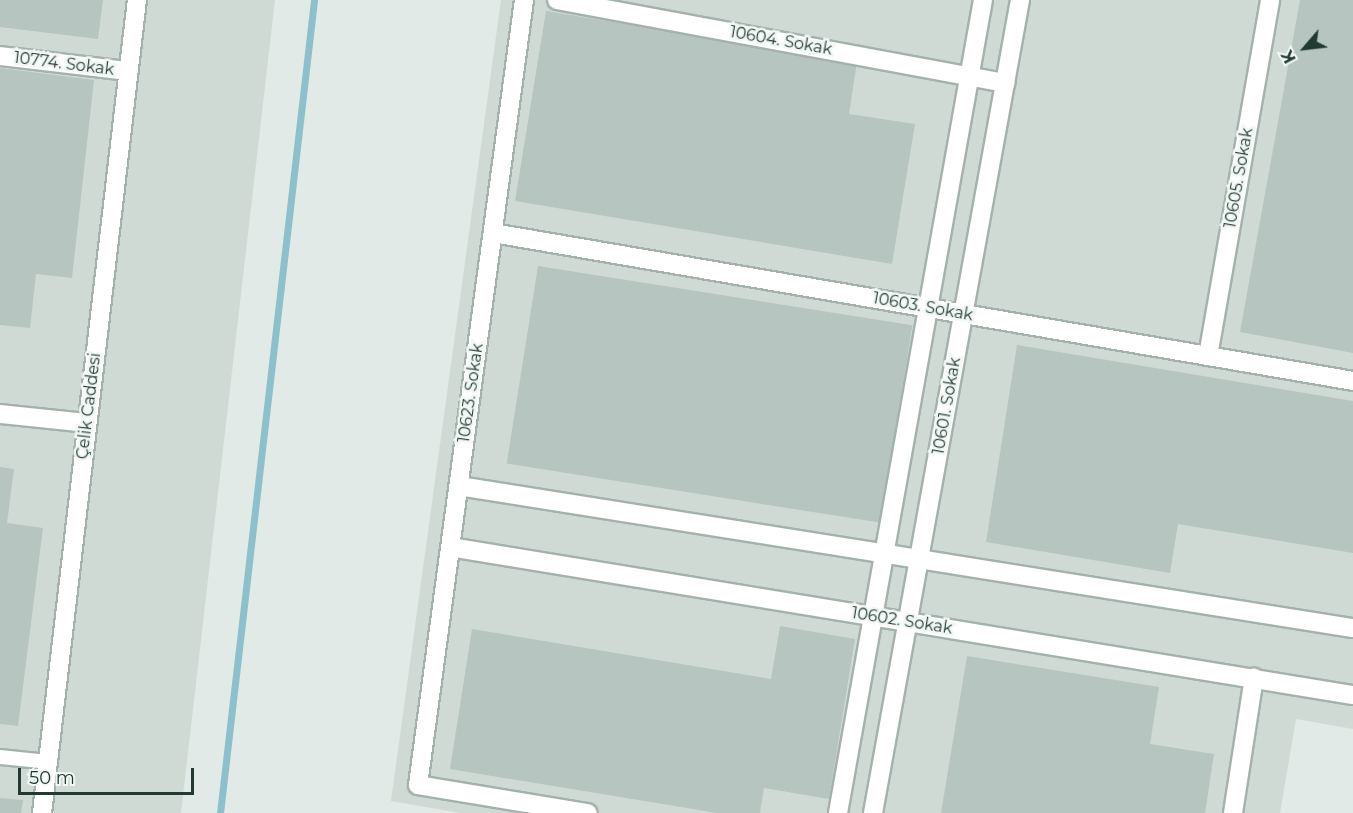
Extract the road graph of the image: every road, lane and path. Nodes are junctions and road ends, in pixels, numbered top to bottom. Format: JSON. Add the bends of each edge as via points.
{"nodes":[{"id":1,"x":137,"y":0,"type":"edge"},
{"id":2,"x":524,"y":0,"type":"edge"},
{"id":3,"x":557,"y":0,"type":"edge"},
{"id":4,"x":983,"y":0,"type":"edge"},
{"id":5,"x":1020,"y":0,"type":"edge"},
{"id":6,"x":1270,"y":0,"type":"edge"},
{"id":7,"x":0,"y":56,"type":"edge"},
{"id":8,"x":128,"y":71,"type":"junction"},
{"id":9,"x":970,"y":76,"type":"junction"},
{"id":10,"x":1005,"y":83,"type":"junction"},
{"id":11,"x":493,"y":233,"type":"junction"},
{"id":12,"x":928,"y":308,"type":"junction"},
{"id":13,"x":963,"y":314,"type":"junction"},
{"id":14,"x":1208,"y":356,"type":"junction"},
{"id":15,"x":1353,"y":381,"type":"edge"},
{"id":16,"x":0,"y":414,"type":"edge"},
{"id":17,"x":87,"y":423,"type":"junction"},
{"id":18,"x":459,"y":486,"type":"junction"},
{"id":19,"x":450,"y":547,"type":"junction"},
{"id":20,"x":884,"y":554,"type":"junction"},
{"id":21,"x":919,"y":559,"type":"junction"},
{"id":22,"x":873,"y":617,"type":"junction"},
{"id":23,"x":908,"y":622,"type":"junction"},
{"id":24,"x":1353,"y":628,"type":"edge"},
{"id":25,"x":1254,"y":678,"type":"junction"},
{"id":26,"x":1353,"y":695,"type":"edge"},
{"id":27,"x":0,"y":757,"type":"edge"},
{"id":28,"x":48,"y":762,"type":"junction"},
{"id":29,"x":42,"y":813,"type":"edge"},
{"id":30,"x":588,"y":813,"type":"edge"},
{"id":31,"x":838,"y":813,"type":"edge"},
{"id":32,"x":873,"y":813,"type":"edge"},
{"id":33,"x":1233,"y":813,"type":"edge"}],
"edges":[{"from":1,"to":8,"type":"street","name":"Çelik Caddesi"},
{"from":2,"to":11,"type":"street","name":"10623. Sokak"},
{"from":3,"to":9,"type":"street","name":"10604. Sokak"},
{"from":4,"to":9,"type":"street"},
{"from":5,"to":10,"type":"street","name":"10601. Sokak"},
{"from":6,"to":14,"type":"street","name":"10605. Sokak"},
{"from":7,"to":8,"type":"street","name":"10774. Sokak"},
{"from":8,"to":17,"type":"street","name":"Çelik Caddesi"},
{"from":9,"to":10,"type":"street","name":"10604. Sokak"},
{"from":9,"to":12,"type":"street"},
{"from":10,"to":13,"type":"street","name":"10601. Sokak"},
{"from":11,"to":12,"type":"street","name":"10603. Sokak"},
{"from":11,"to":18,"type":"street","name":"10623. Sokak"},
{"from":12,"to":13,"type":"street","name":"10603. Sokak"},
{"from":12,"to":20,"type":"street"},
{"from":13,"to":14,"type":"street","name":"10603. Sokak"},
{"from":13,"to":21,"type":"street","name":"10601. Sokak"},
{"from":14,"to":15,"type":"street","name":"10603. Sokak"},
{"from":16,"to":17,"type":"street"},
{"from":17,"to":28,"type":"street","name":"Çelik Caddesi"},
{"from":18,"to":19,"type":"street","name":"10623. Sokak"},
{"from":18,"to":20,"type":"street"},
{"from":19,"to":22,"type":"street","name":"10602. Sokak"},
{"from":19,"to":30,"type":"street","name":"10623. Sokak","via":[[418,785]]},
{"from":20,"to":21,"type":"street"},
{"from":20,"to":22,"type":"street"},
{"from":21,"to":23,"type":"street","name":"10601. Sokak"},
{"from":21,"to":24,"type":"street"},
{"from":22,"to":23,"type":"street","name":"10602. Sokak"},
{"from":22,"to":31,"type":"street"},
{"from":23,"to":25,"type":"street","name":"10602. Sokak"},
{"from":23,"to":32,"type":"street","name":"10601. Sokak"},
{"from":25,"to":26,"type":"street","name":"10602. Sokak"},
{"from":25,"to":33,"type":"street"},
{"from":27,"to":28,"type":"lane"},
{"from":28,"to":29,"type":"street","name":"Çelik Caddesi"}]}
